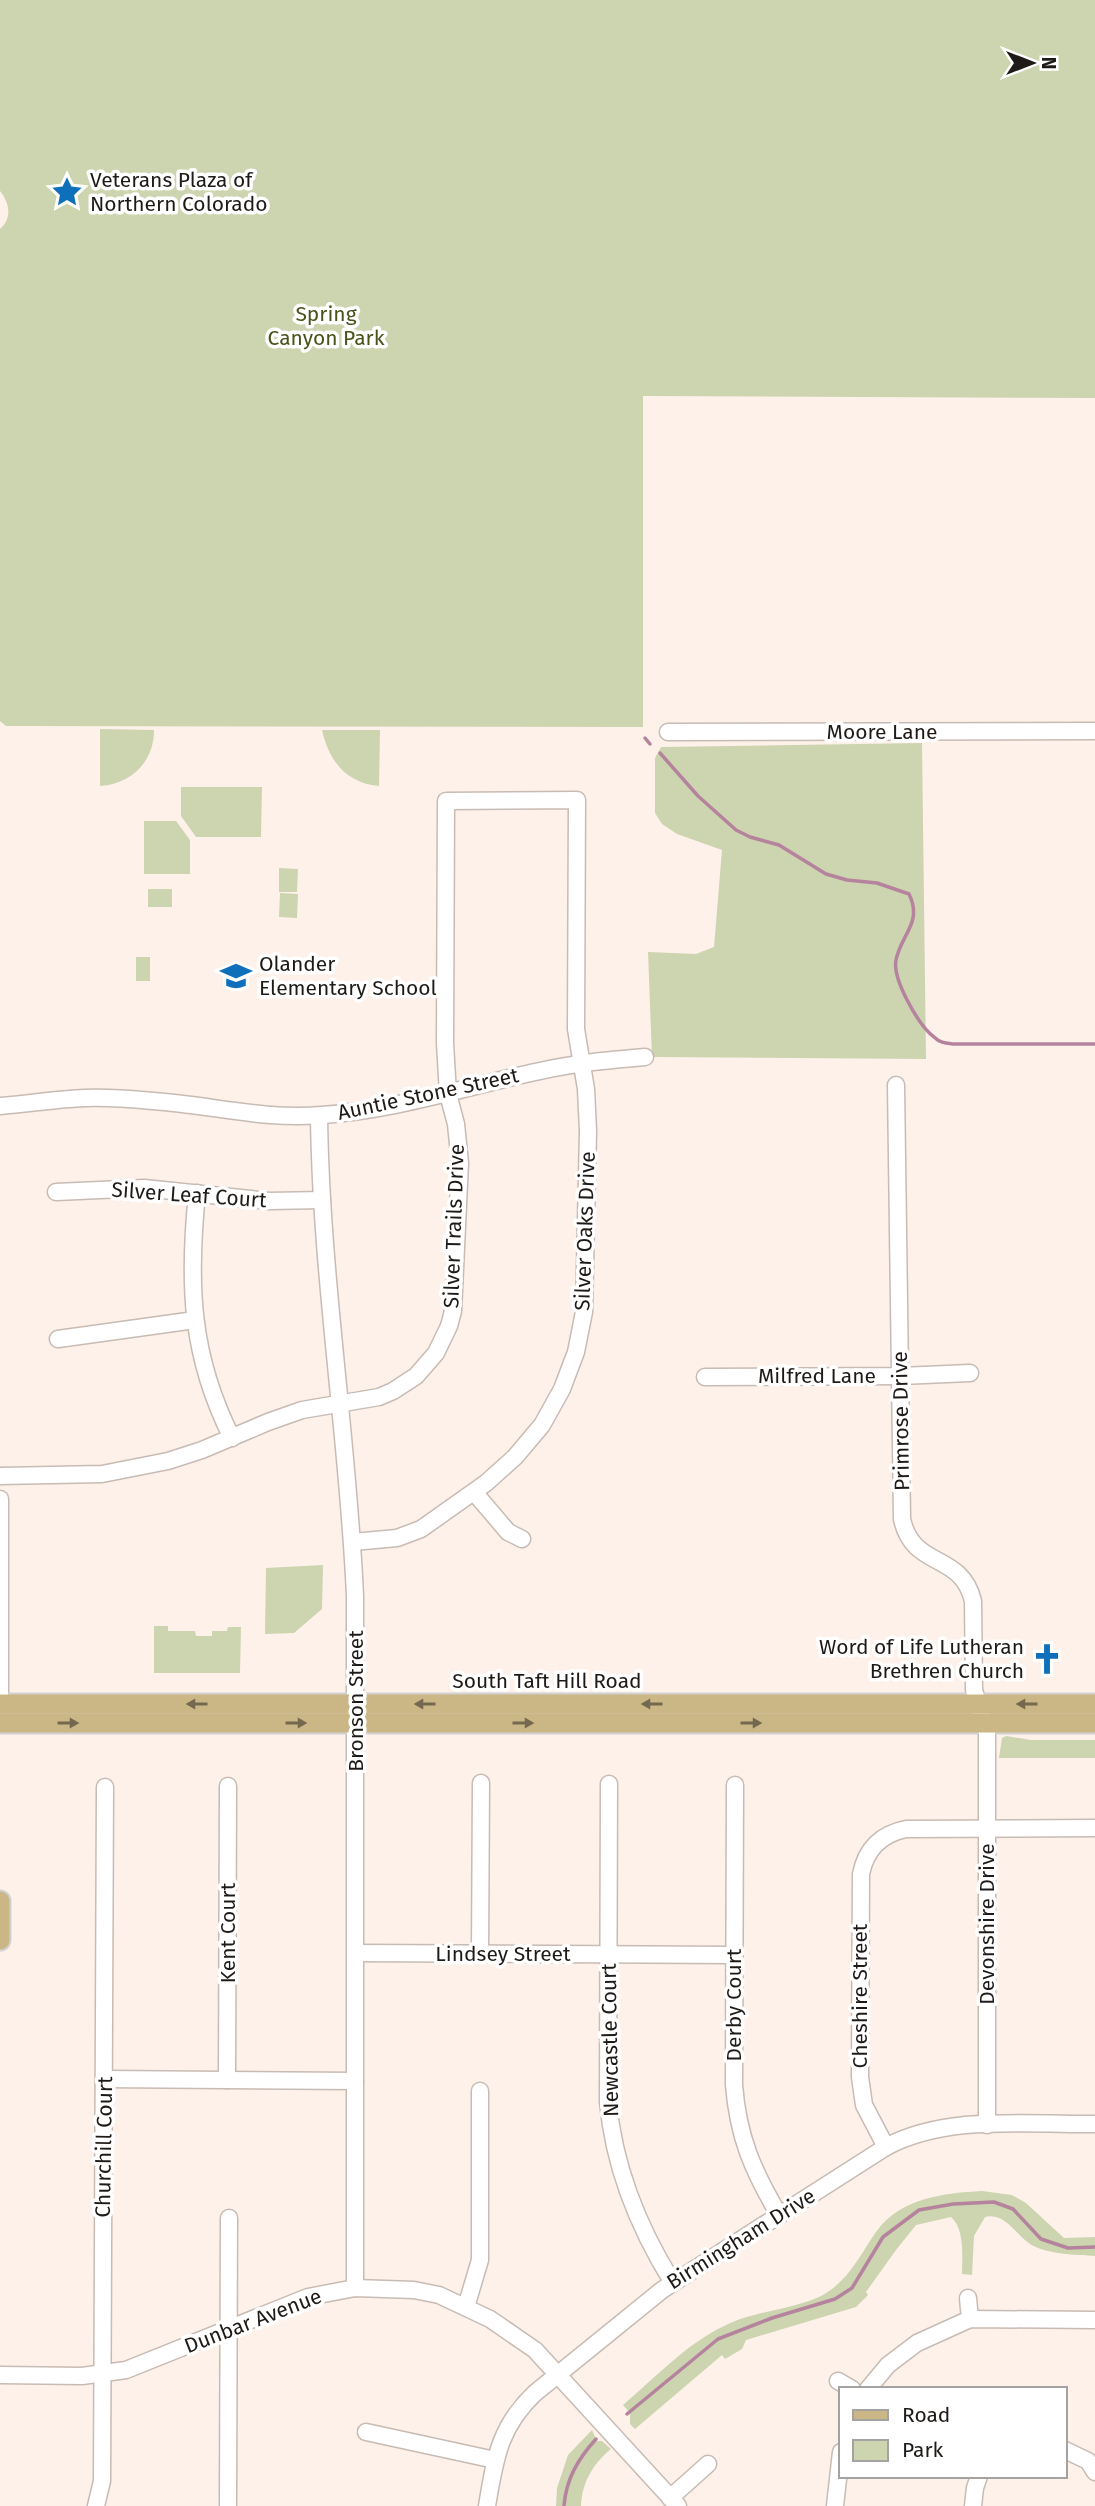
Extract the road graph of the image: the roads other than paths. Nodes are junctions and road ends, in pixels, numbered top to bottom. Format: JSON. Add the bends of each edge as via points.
{"nodes":[{"id":1,"x":1095,"y":731,"type":"edge"},
{"id":2,"x":668,"y":732,"type":"dead end"},
{"id":3,"x":577,"y":800,"type":"joint"},
{"id":4,"x":645,"y":1057,"type":"dead end"},
{"id":5,"x":582,"y":1063,"type":"junction"},
{"id":6,"x":896,"y":1085,"type":"dead end"},
{"id":7,"x":448,"y":1094,"type":"junction"},
{"id":8,"x":0,"y":1106,"type":"edge"},
{"id":9,"x":319,"y":1116,"type":"junction"},
{"id":10,"x":56,"y":1192,"type":"dead end"},
{"id":11,"x":197,"y":1193,"type":"junction"},
{"id":12,"x":322,"y":1200,"type":"junction"},
{"id":13,"x":195,"y":1320,"type":"junction"},
{"id":14,"x":58,"y":1339,"type":"dead end"},
{"id":15,"x":970,"y":1373,"type":"dead end"},
{"id":16,"x":901,"y":1376,"type":"junction"},
{"id":17,"x":705,"y":1377,"type":"dead end"},
{"id":18,"x":340,"y":1405,"type":"junction"},
{"id":19,"x":232,"y":1438,"type":"junction"},
{"id":20,"x":0,"y":1476,"type":"edge"},
{"id":21,"x":474,"y":1492,"type":"junction"},
{"id":22,"x":0,"y":1499,"type":"edge"},
{"id":23,"x":523,"y":1539,"type":"dead end"},
{"id":24,"x":353,"y":1542,"type":"junction"},
{"id":25,"x":0,"y":1704,"type":"edge"},
{"id":26,"x":977,"y":1704,"type":"junction"},
{"id":27,"x":1095,"y":1704,"type":"edge"},
{"id":28,"x":357,"y":1713,"type":"junction"},
{"id":29,"x":0,"y":1714,"type":"edge"},
{"id":30,"x":0,"y":1723,"type":"edge"},
{"id":31,"x":985,"y":1723,"type":"junction"},
{"id":32,"x":1095,"y":1723,"type":"edge"},
{"id":33,"x":481,"y":1783,"type":"dead end"},
{"id":34,"x":609,"y":1784,"type":"dead end"},
{"id":35,"x":735,"y":1785,"type":"dead end"},
{"id":36,"x":228,"y":1786,"type":"dead end"},
{"id":37,"x":105,"y":1787,"type":"dead end"},
{"id":38,"x":988,"y":1828,"type":"junction"},
{"id":39,"x":1095,"y":1828,"type":"edge"},
{"id":40,"x":0,"y":1901,"type":"edge"},
{"id":41,"x":0,"y":1940,"type":"edge"},
{"id":42,"x":356,"y":1953,"type":"junction"},
{"id":43,"x":480,"y":1954,"type":"junction"},
{"id":44,"x":608,"y":1954,"type":"junction"},
{"id":45,"x":734,"y":1955,"type":"junction"},
{"id":46,"x":104,"y":2079,"type":"junction"},
{"id":47,"x":227,"y":2080,"type":"junction"},
{"id":48,"x":355,"y":2081,"type":"junction"},
{"id":49,"x":480,"y":2091,"type":"dead end"},
{"id":50,"x":1095,"y":2124,"type":"edge"},
{"id":51,"x":987,"y":2125,"type":"junction"},
{"id":52,"x":886,"y":2147,"type":"junction"},
{"id":53,"x":779,"y":2215,"type":"junction"},
{"id":54,"x":229,"y":2218,"type":"dead end"},
{"id":55,"x":673,"y":2283,"type":"junction"},
{"id":56,"x":355,"y":2288,"type":"junction"},
{"id":57,"x":968,"y":2298,"type":"dead end"},
{"id":58,"x":466,"y":2307,"type":"junction"},
{"id":59,"x":970,"y":2319,"type":"junction"},
{"id":60,"x":1095,"y":2320,"type":"edge"},
{"id":61,"x":228,"y":2329,"type":"junction"},
{"id":62,"x":101,"y":2374,"type":"junction"},
{"id":63,"x":557,"y":2374,"type":"junction"},
{"id":64,"x":0,"y":2375,"type":"edge"},
{"id":65,"x":870,"y":2387,"type":"edge"},
{"id":66,"x":366,"y":2432,"type":"dead end"},
{"id":67,"x":1067,"y":2451,"type":"edge"},
{"id":68,"x":495,"y":2460,"type":"junction"},
{"id":69,"x":1093,"y":2463,"type":"edge"},
{"id":70,"x":708,"y":2464,"type":"dead end"},
{"id":71,"x":839,"y":2470,"type":"edge"},
{"id":72,"x":978,"y":2478,"type":"edge"},
{"id":73,"x":673,"y":2502,"type":"edge"},
{"id":74,"x":96,"y":2506,"type":"edge"},
{"id":75,"x":228,"y":2506,"type":"edge"},
{"id":76,"x":487,"y":2506,"type":"edge"},
{"id":77,"x":835,"y":2506,"type":"edge"},
{"id":78,"x":973,"y":2506,"type":"edge"}],
"edges":[{"from":1,"to":2,"type":"street","name":"Moore Lane"},
{"from":3,"to":5,"type":"street","name":"Silver Oaks Drive","via":[[576,1029]]},
{"from":3,"to":7,"type":"street","name":"Silver Trails Drive","via":[[446,801]]},
{"from":4,"to":5,"type":"street","name":"Auntie Stone Street"},
{"from":5,"to":7,"type":"street","name":"Auntie Stone Street"},
{"from":5,"to":21,"type":"street","name":"Silver Oaks Drive","via":[[588,1131],[584,1312],[576,1352],[542,1425],[515,1457]]},
{"from":6,"to":16,"type":"street","name":"Primrose Drive"},
{"from":7,"to":9,"type":"street","name":"Auntie Stone Street"},
{"from":7,"to":18,"type":"street","name":"Silver Trails Drive","via":[[460,1163],[449,1326],[427,1366],[406,1384],[379,1397]]},
{"from":8,"to":9,"type":"street","name":"Auntie Stone Street","via":[[84,1098],[187,1104],[253,1115]]},
{"from":9,"to":12,"type":"street","name":"Bronson Street"},
{"from":10,"to":11,"type":"street","name":"Silver Leaf Court","via":[[144,1188]]},
{"from":11,"to":12,"type":"street","name":"Silver Leaf Court","via":[[269,1201]]},
{"from":11,"to":13,"type":"street","via":[[191,1248]]},
{"from":12,"to":18,"type":"street","name":"Bronson Street"},
{"from":13,"to":14,"type":"street"},
{"from":13,"to":19,"type":"street","via":[[210,1387]]},
{"from":15,"to":16,"type":"street","name":"Milfred Lane"},
{"from":16,"to":17,"type":"street","name":"Milfred Lane"},
{"from":16,"to":26,"type":"street","name":"Primrose Drive","via":[[904,1529],[915,1547],[960,1573],[970,1589]]},
{"from":18,"to":19,"type":"street","name":"Silver Trails Drive","via":[[285,1416]]},
{"from":18,"to":24,"type":"street","name":"Bronson Street"},
{"from":19,"to":20,"type":"street","name":"Silver Trails Drive","via":[[135,1469],[72,1476]]},
{"from":21,"to":23,"type":"street","via":[[508,1532]]},
{"from":21,"to":24,"type":"street","name":"Silver Oaks Drive","via":[[421,1530],[397,1538]]},
{"from":22,"to":25,"type":"street"},
{"from":24,"to":28,"type":"street","name":"Bronson Street"},
{"from":28,"to":25,"type":"main road","name":"South Taft Hill Road","one_way":true},
{"from":25,"to":29,"type":"main road"},
{"from":27,"to":26,"type":"main road","name":"South Taft Hill Road","one_way":true},
{"from":26,"to":28,"type":"main road","name":"South Taft Hill Road","one_way":true},
{"from":26,"to":31,"type":"street","name":"Primrose Drive"},
{"from":30,"to":28,"type":"main road","name":"South Taft Hill Road","one_way":true},
{"from":28,"to":31,"type":"main road","name":"South Taft Hill Road","one_way":true},
{"from":28,"to":42,"type":"street","name":"Bronson Street"},
{"from":31,"to":32,"type":"main road","name":"South Taft Hill Road"},
{"from":31,"to":38,"type":"street","name":"Devonshire Drive"},
{"from":33,"to":43,"type":"street"},
{"from":34,"to":44,"type":"street","name":"Newcastle Court"},
{"from":35,"to":45,"type":"street","name":"Derby Court"},
{"from":36,"to":47,"type":"street","name":"Kent Court"},
{"from":37,"to":46,"type":"street","name":"Churchill Court"},
{"from":38,"to":39,"type":"street"},
{"from":38,"to":51,"type":"street","name":"Devonshire Drive"},
{"from":38,"to":52,"type":"street","name":"Cheshire Street","via":[[906,1829],[870,1837],[861,1874],[860,2077],[864,2105]]},
{"from":40,"to":41,"type":"main road"},
{"from":42,"to":43,"type":"street","name":"Lindsey Street"},
{"from":42,"to":48,"type":"street","name":"Bronson Street"},
{"from":43,"to":44,"type":"street","name":"Lindsey Street"},
{"from":44,"to":45,"type":"street","name":"Lindsey Street"},
{"from":44,"to":55,"type":"street","name":"Newcastle Court","via":[[608,2102],[614,2141],[632,2206]]},
{"from":45,"to":53,"type":"street","name":"Derby Court","via":[[736,2110],[746,2153]]},
{"from":46,"to":47,"type":"street"},
{"from":46,"to":62,"type":"street","name":"Churchill Court"},
{"from":47,"to":48,"type":"street"},
{"from":48,"to":56,"type":"street","name":"Bronson Street"},
{"from":49,"to":58,"type":"street","via":[[480,2260]]},
{"from":50,"to":51,"type":"street","name":"Birmingham Drive"},
{"from":51,"to":52,"type":"street","name":"Birmingham Drive","via":[[940,2127]]},
{"from":52,"to":53,"type":"street","name":"Birmingham Drive"},
{"from":53,"to":55,"type":"street","name":"Birmingham Drive"},
{"from":54,"to":61,"type":"street"},
{"from":55,"to":63,"type":"street","name":"Birmingham Drive"},
{"from":56,"to":58,"type":"street","name":"Dunbar Avenue","via":[[414,2290]]},
{"from":56,"to":61,"type":"street","name":"Dunbar Avenue","via":[[308,2297]]},
{"from":57,"to":59,"type":"street"},
{"from":58,"to":63,"type":"street","name":"Dunbar Avenue","via":[[535,2350]]},
{"from":59,"to":60,"type":"street"},
{"from":59,"to":65,"type":"street","via":[[917,2343],[888,2365]]},
{"from":61,"to":62,"type":"street","name":"Dunbar Avenue","via":[[147,2363]]},
{"from":61,"to":75,"type":"street"},
{"from":62,"to":64,"type":"street","name":"Dunbar Avenue"},
{"from":62,"to":74,"type":"street","name":"Churchill Court","via":[[102,2482]]},
{"from":63,"to":68,"type":"street","name":"Birmingham Drive","via":[[513,2417]]},
{"from":63,"to":73,"type":"street","name":"Dunbar Avenue"},
{"from":66,"to":68,"type":"street"},
{"from":67,"to":69,"type":"street"},
{"from":68,"to":76,"type":"street","name":"Birmingham Drive"},
{"from":70,"to":73,"type":"street"},
{"from":71,"to":77,"type":"street"},
{"from":72,"to":78,"type":"street"}]}
